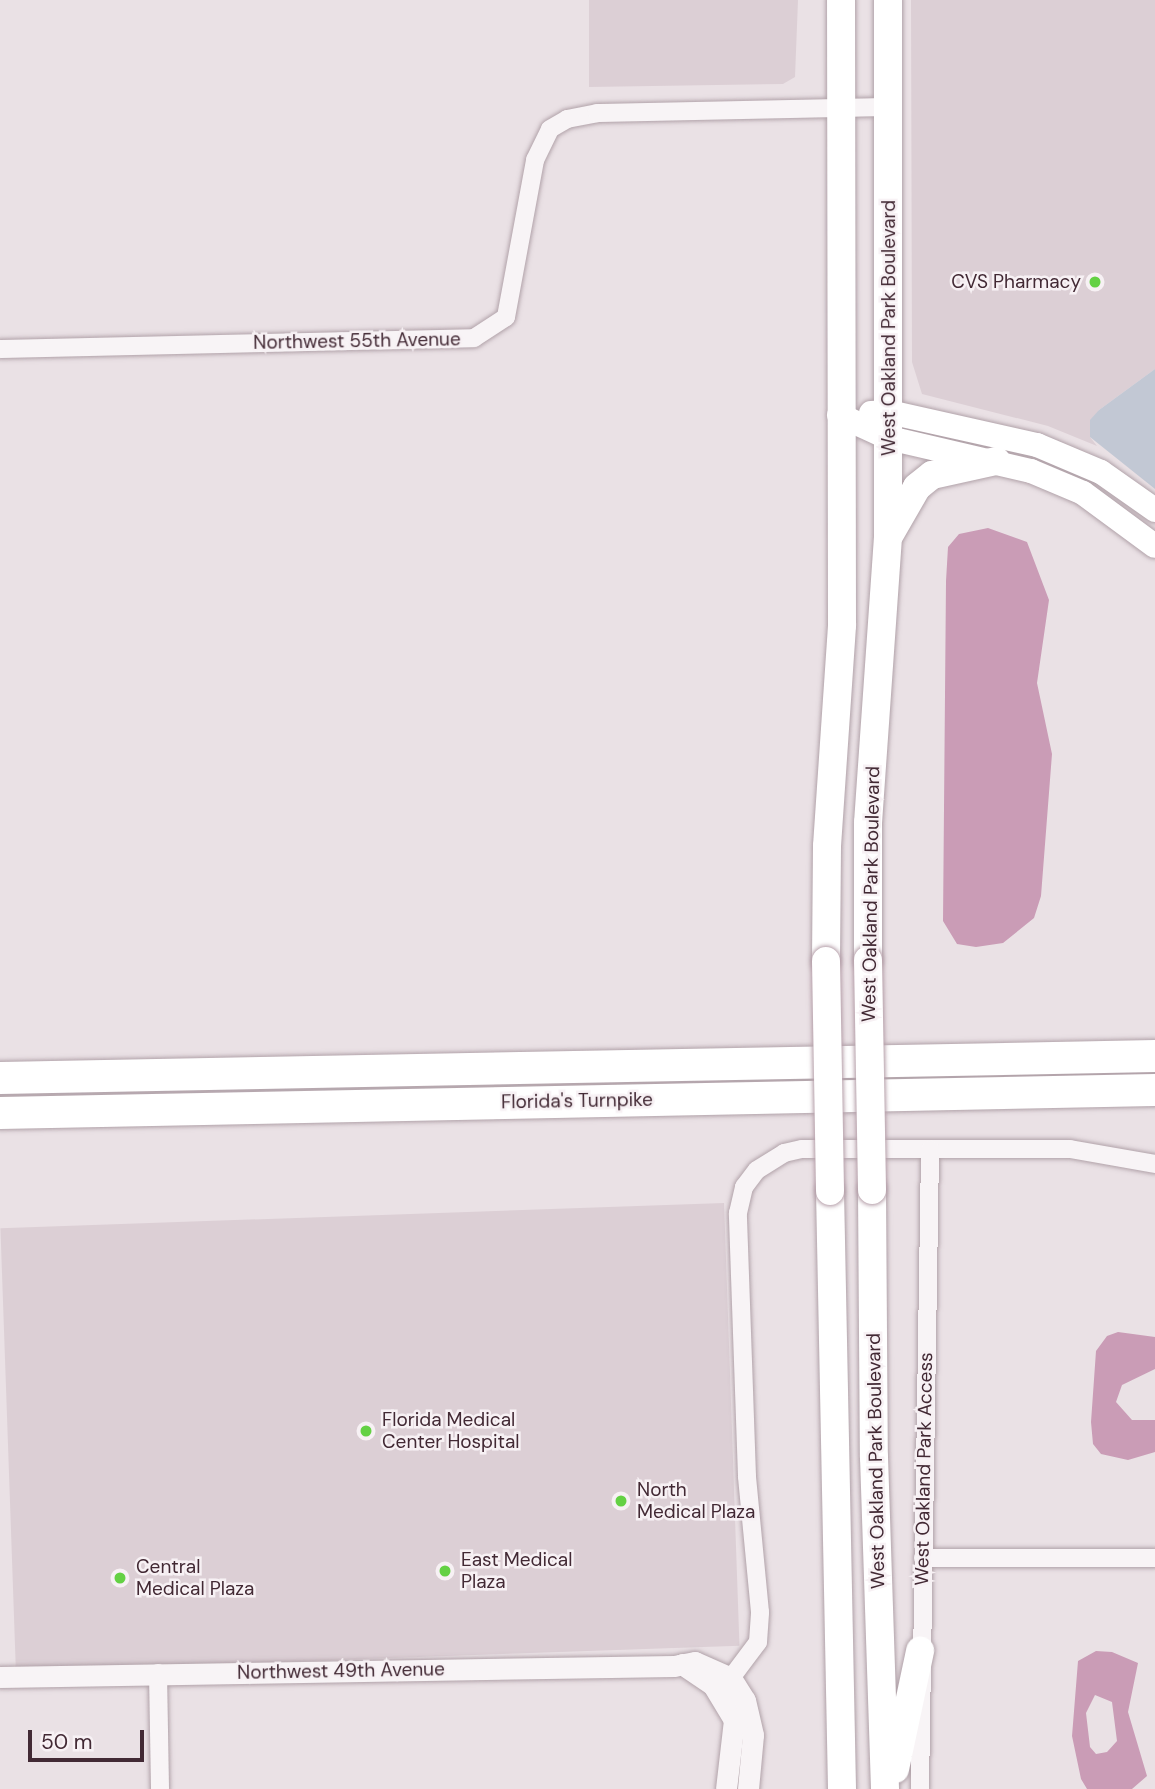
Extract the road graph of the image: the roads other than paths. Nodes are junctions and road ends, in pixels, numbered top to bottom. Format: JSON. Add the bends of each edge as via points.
{"nodes":[{"id":1,"x":841,"y":0,"type":"edge"},
{"id":2,"x":888,"y":0,"type":"edge"},
{"id":3,"x":889,"y":107,"type":"junction"},
{"id":4,"x":839,"y":109,"type":"junction"},
{"id":5,"x":0,"y":349,"type":"edge"},
{"id":6,"x":839,"y":415,"type":"junction"},
{"id":7,"x":889,"y":425,"type":"junction"},
{"id":8,"x":996,"y":461,"type":"junction"},
{"id":9,"x":1155,"y":510,"type":"edge"},
{"id":10,"x":888,"y":537,"type":"junction"},
{"id":11,"x":1155,"y":546,"type":"edge"},
{"id":12,"x":1155,"y":1056,"type":"edge"},
{"id":13,"x":0,"y":1078,"type":"edge"},
{"id":14,"x":1155,"y":1090,"type":"edge"},
{"id":15,"x":0,"y":1113,"type":"edge"},
{"id":16,"x":930,"y":1149,"type":"junction"},
{"id":17,"x":1155,"y":1164,"type":"edge"},
{"id":18,"x":923,"y":1558,"type":"junction"},
{"id":19,"x":1155,"y":1558,"type":"edge"},
{"id":20,"x":920,"y":1651,"type":"junction"},
{"id":21,"x":682,"y":1664,"type":"junction"},
{"id":22,"x":158,"y":1674,"type":"junction"},
{"id":23,"x":0,"y":1677,"type":"edge"},
{"id":24,"x":731,"y":1678,"type":"junction"},
{"id":25,"x":160,"y":1789,"type":"edge"},
{"id":26,"x":726,"y":1789,"type":"edge"},
{"id":27,"x":748,"y":1789,"type":"edge"},
{"id":28,"x":842,"y":1789,"type":"edge"},
{"id":29,"x":885,"y":1789,"type":"edge"},
{"id":30,"x":892,"y":1789,"type":"edge"},
{"id":31,"x":920,"y":1789,"type":"edge"}],
"edges":[{"from":1,"to":4,"type":"main road","name":"West Oakland Park Boulevard"},
{"from":2,"to":3,"type":"main road","name":"West Oakland Park Boulevard"},
{"from":3,"to":4,"type":"street","name":"Northwest 55th Avenue"},
{"from":3,"to":7,"type":"main road","name":"West Oakland Park Boulevard"},
{"from":4,"to":5,"type":"street","name":"Northwest 55th Avenue","via":[[597,113],[567,119],[550,129],[535,160],[512,302],[506,317],[474,338]]},
{"from":4,"to":6,"type":"main road","name":"West Oakland Park Boulevard"},
{"from":6,"to":7,"type":"main road"},
{"from":6,"to":28,"type":"main road","name":"West Oakland Park Boulevard","bridge":true,"via":[[842,625],[827,846],[826,961]]},
{"from":7,"to":8,"type":"main road"},
{"from":7,"to":9,"type":"main road","via":[[999,435],[1063,454],[1101,472]]},
{"from":7,"to":10,"type":"main road","name":"West Oakland Park Boulevard"},
{"from":8,"to":10,"type":"main road","via":[[932,475],[917,487]]},
{"from":8,"to":11,"type":"main road","via":[[1083,493]]},
{"from":10,"to":29,"type":"main road","name":"West Oakland Park Boulevard","bridge":true,"via":[[868,823],[873,1457]]},
{"from":12,"to":13,"type":"highway","name":"Florida's Turnpike"},
{"from":14,"to":15,"type":"highway","name":"Florida's Turnpike"},
{"from":16,"to":17,"type":"street","via":[[1070,1149]]},
{"from":16,"to":18,"type":"street","name":"West Oakland Park Access"},
{"from":16,"to":24,"type":"street","via":[[784,1153],[757,1170],[744,1188],[738,1213],[747,1476],[760,1612],[758,1642]]},
{"from":18,"to":19,"type":"street"},
{"from":18,"to":20,"type":"street","name":"West Oakland Park Access"},
{"from":20,"to":30,"type":"main road"},
{"from":20,"to":31,"type":"street","name":"West Oakland Park Access"},
{"from":21,"to":22,"type":"street","name":"Northwest 49th Avenue"},
{"from":21,"to":24,"type":"street","name":"Northwest 49th Avenue","via":[[707,1664]]},
{"from":21,"to":26,"type":"street","via":[[713,1685],[734,1720]]},
{"from":22,"to":23,"type":"street","name":"Northwest 49th Avenue"},
{"from":22,"to":25,"type":"street"},
{"from":24,"to":27,"type":"street","via":[[751,1715]]}]}
